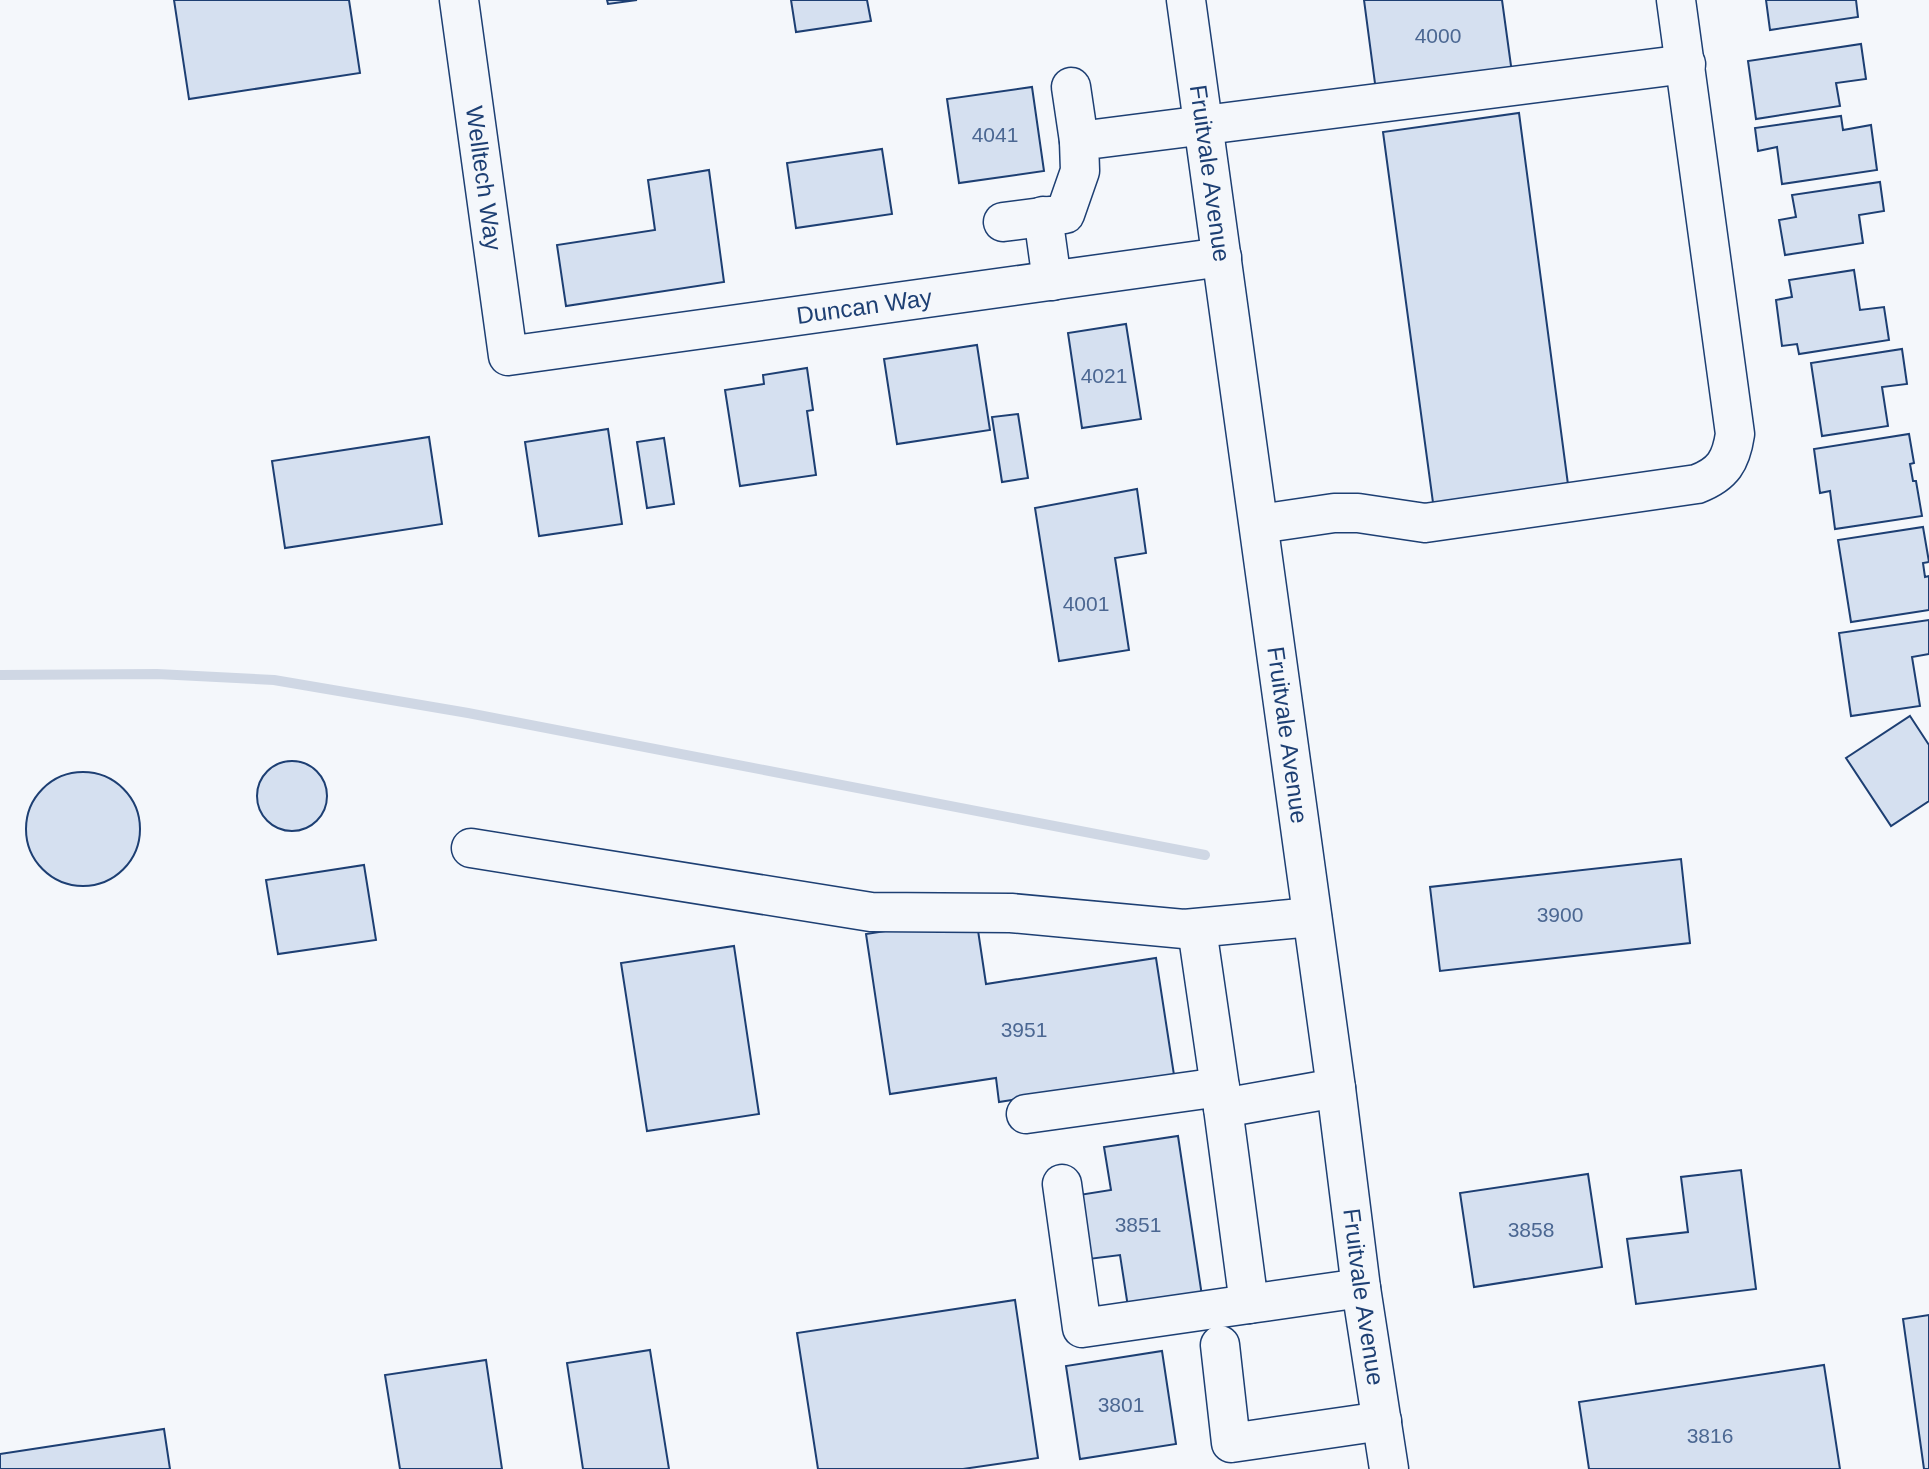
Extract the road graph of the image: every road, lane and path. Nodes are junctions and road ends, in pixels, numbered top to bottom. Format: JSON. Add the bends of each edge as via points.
{"nodes":[{"id":1,"x":459,"y":0,"type":"edge"},
{"id":2,"x":1186,"y":0,"type":"edge"},
{"id":3,"x":1676,"y":0,"type":"edge"},
{"id":4,"x":1686,"y":64,"type":"junction"},
{"id":5,"x":1071,"y":88,"type":"dead end"},
{"id":6,"x":1204,"y":126,"type":"junction"},
{"id":7,"x":1079,"y":141,"type":"junction"},
{"id":8,"x":1043,"y":216,"type":"junction"},
{"id":9,"x":1003,"y":222,"type":"dead end"},
{"id":10,"x":1222,"y":257,"type":"junction"},
{"id":11,"x":1052,"y":281,"type":"junction"},
{"id":12,"x":508,"y":356,"type":"joint"},
{"id":13,"x":1259,"y":524,"type":"junction"},
{"id":14,"x":471,"y":848,"type":"dead end"},
{"id":15,"x":1312,"y":916,"type":"junction"},
{"id":16,"x":1197,"y":929,"type":"junction"},
{"id":17,"x":1336,"y":1088,"type":"junction"},
{"id":18,"x":1221,"y":1098,"type":"junction"},
{"id":19,"x":1026,"y":1114,"type":"dead end"},
{"id":20,"x":1062,"y":1184,"type":"dead end"},
{"id":21,"x":1362,"y":1288,"type":"junction"},
{"id":22,"x":1249,"y":1304,"type":"junction"},
{"id":23,"x":1220,"y":1345,"type":"dead end"},
{"id":24,"x":1382,"y":1421,"type":"junction"},
{"id":25,"x":1232,"y":1456,"type":"edge"},
{"id":26,"x":1389,"y":1469,"type":"edge"}],
"edges":[{"from":1,"to":12,"type":"main road","name":"Welltech Way"},
{"from":2,"to":6,"type":"main road","name":"Fruitvale Avenue"},
{"from":3,"to":4,"type":"main road"},
{"from":4,"to":6,"type":"main road"},
{"from":4,"to":13,"type":"main road","via":[[1735,434],[1733,452],[1714,478],[1425,523],[1334,513]]},
{"from":5,"to":7,"type":"main road"},
{"from":6,"to":7,"type":"main road"},
{"from":6,"to":10,"type":"main road","name":"Fruitvale Avenue"},
{"from":7,"to":8,"type":"main road","via":[[1080,171],[1065,214]]},
{"from":8,"to":9,"type":"main road"},
{"from":8,"to":11,"type":"main road"},
{"from":10,"to":11,"type":"main road","name":"Duncan Way"},
{"from":10,"to":13,"type":"main road","name":"Fruitvale Avenue"},
{"from":11,"to":12,"type":"main road","name":"Duncan Way"},
{"from":13,"to":15,"type":"main road","name":"Fruitvale Avenue"},
{"from":14,"to":16,"type":"main road","via":[[871,912],[1011,913]]},
{"from":15,"to":16,"type":"main road"},
{"from":15,"to":17,"type":"main road","name":"Fruitvale Avenue"},
{"from":16,"to":18,"type":"main road"},
{"from":17,"to":18,"type":"main road"},
{"from":17,"to":21,"type":"main road","name":"Fruitvale Avenue"},
{"from":18,"to":19,"type":"main road"},
{"from":18,"to":22,"type":"main road"},
{"from":20,"to":22,"type":"main road","via":[[1082,1328]]},
{"from":21,"to":22,"type":"main road"},
{"from":21,"to":24,"type":"main road","name":"Fruitvale Avenue"},
{"from":23,"to":25,"type":"main road"},
{"from":24,"to":25,"type":"main road"},
{"from":24,"to":26,"type":"main road","name":"Fruitvale Avenue"}]}
